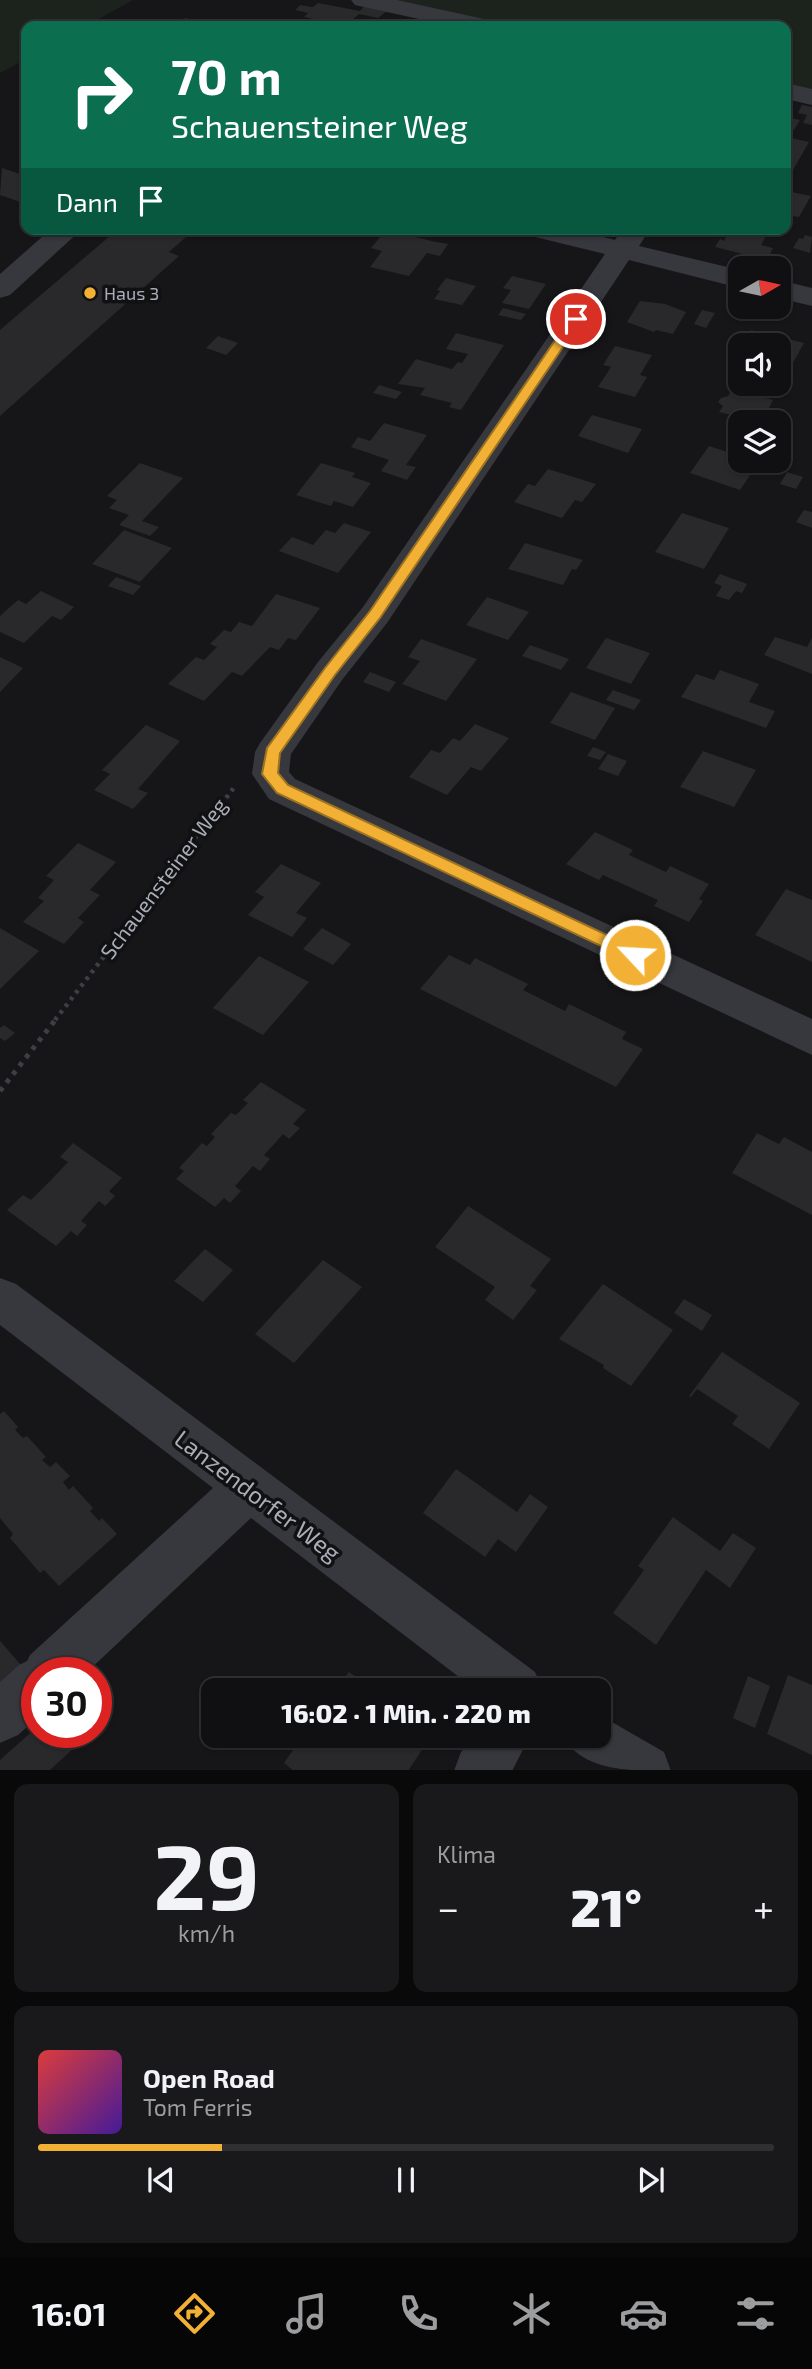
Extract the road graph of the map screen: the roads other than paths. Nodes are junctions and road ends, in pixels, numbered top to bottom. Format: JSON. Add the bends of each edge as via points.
{"nodes":[{"id":1,"x":363,"y":0,"type":"edge"},
{"id":2,"x":461,"y":21,"type":"edge"},
{"id":3,"x":791,"y":92,"type":"edge"},
{"id":4,"x":812,"y":97,"type":"edge"},
{"id":5,"x":61,"y":235,"type":"edge"},
{"id":6,"x":587,"y":235,"type":"edge"},
{"id":7,"x":629,"y":240,"type":"edge"},
{"id":8,"x":728,"y":275,"type":"edge"},
{"id":9,"x":0,"y":289,"type":"edge"},
{"id":10,"x":791,"y":292,"type":"edge"},
{"id":11,"x":812,"y":297,"type":"edge"},
{"id":12,"x":812,"y":1038,"type":"edge"},
{"id":13,"x":0,"y":1298,"type":"edge"},
{"id":14,"x":248,"y":1488,"type":"junction"},
{"id":15,"x":65,"y":1657,"type":"edge"},
{"id":16,"x":501,"y":1678,"type":"edge"},
{"id":17,"x":21,"y":1698,"type":"edge"},
{"id":18,"x":0,"y":1717,"type":"edge"},
{"id":19,"x":496,"y":1748,"type":"edge"},
{"id":20,"x":609,"y":1748,"type":"edge"},
{"id":21,"x":480,"y":1770,"type":"edge"},
{"id":22,"x":645,"y":1770,"type":"edge"}],
"edges":[{"from":1,"to":2,"type":"street"},
{"from":3,"to":4,"type":"street"},
{"from":5,"to":9,"type":"street"},
{"from":6,"to":7,"type":"street"},
{"from":7,"to":8,"type":"street"},
{"from":7,"to":12,"type":"street","via":[[375,615],[273,752],[270,774],[282,789]]},
{"from":10,"to":11,"type":"street"},
{"from":13,"to":14,"type":"street","name":"Lanzendorfer Weg"},
{"from":14,"to":15,"type":"street"},
{"from":14,"to":16,"type":"street","name":"Lanzendorfer Weg"},
{"from":17,"to":18,"type":"street"},
{"from":19,"to":21,"type":"street"},
{"from":20,"to":22,"type":"street"}]}
